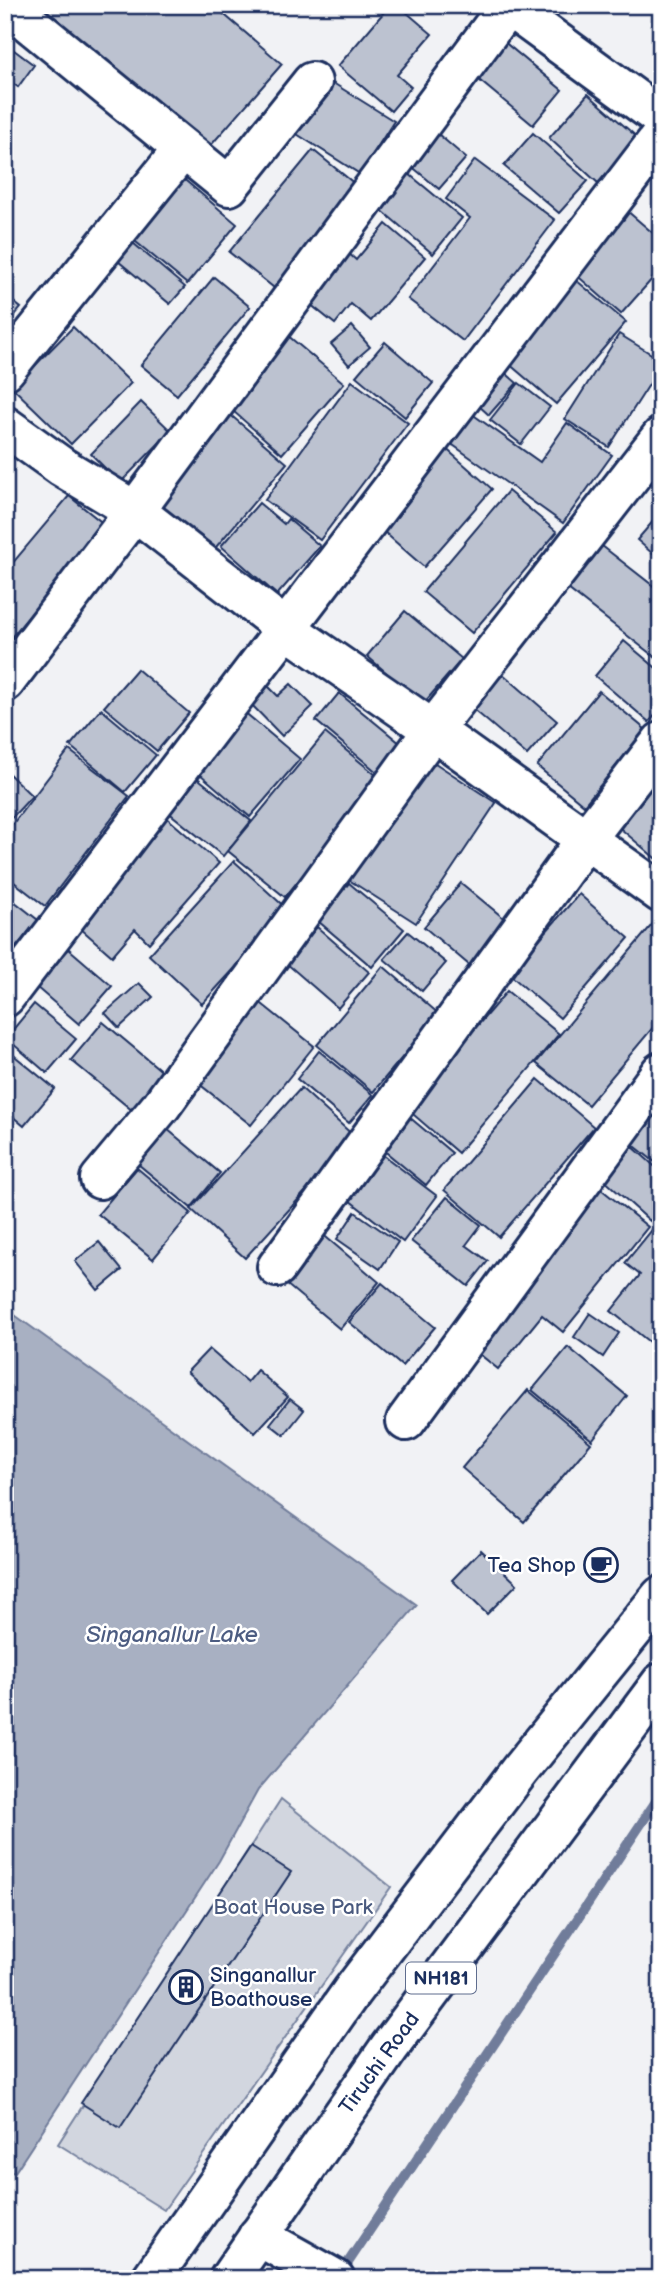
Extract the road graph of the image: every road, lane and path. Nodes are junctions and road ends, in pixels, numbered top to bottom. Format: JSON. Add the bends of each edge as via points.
{"nodes":[{"id":1,"x":7,"y":5,"type":"edge"},
{"id":2,"x":312,"y":82,"type":"dead end"},
{"id":3,"x":661,"y":118,"type":"edge"},
{"id":4,"x":661,"y":136,"type":"edge"},
{"id":5,"x":183,"y":149,"type":"junction"},
{"id":6,"x":5,"y":370,"type":"edge"},
{"id":7,"x":5,"y":426,"type":"edge"},
{"id":8,"x":661,"y":437,"type":"edge"},
{"id":9,"x":135,"y":511,"type":"junction"},
{"id":10,"x":285,"y":628,"type":"junction"},
{"id":11,"x":5,"y":682,"type":"edge"},
{"id":12,"x":433,"y":730,"type":"junction"},
{"id":13,"x":661,"y":742,"type":"edge"},
{"id":14,"x":586,"y":839,"type":"junction"},
{"id":15,"x":661,"y":893,"type":"edge"},
{"id":16,"x":5,"y":996,"type":"edge"},
{"id":17,"x":661,"y":1072,"type":"edge"},
{"id":18,"x":100,"y":1179,"type":"dead end"},
{"id":19,"x":277,"y":1267,"type":"dead end"},
{"id":20,"x":406,"y":1421,"type":"dead end"},
{"id":21,"x":661,"y":1596,"type":"edge"},
{"id":22,"x":661,"y":1683,"type":"edge"},
{"id":23,"x":258,"y":2236,"type":"junction"},
{"id":24,"x":325,"y":2273,"type":"edge"},
{"id":25,"x":150,"y":2279,"type":"edge"},
{"id":26,"x":229,"y":2279,"type":"edge"}],
"edges":[{"from":1,"to":5,"type":"main road"},
{"from":2,"to":5,"type":"main road","via":[[229,186]]},
{"from":3,"to":9,"type":"main road","via":[[508,6]]},
{"from":4,"to":10,"type":"main road"},
{"from":5,"to":6,"type":"main road"},
{"from":7,"to":9,"type":"main road"},
{"from":8,"to":12,"type":"main road"},
{"from":9,"to":10,"type":"main road"},
{"from":9,"to":11,"type":"main road"},
{"from":10,"to":12,"type":"main road"},
{"from":10,"to":16,"type":"main road"},
{"from":12,"to":14,"type":"main road"},
{"from":12,"to":18,"type":"main road","via":[[161,1106]]},
{"from":13,"to":14,"type":"main road"},
{"from":14,"to":15,"type":"main road"},
{"from":14,"to":19,"type":"main road"},
{"from":17,"to":20,"type":"main road"},
{"from":21,"to":25,"type":"main road","number":"NH181","via":[[520,1770],[352,1991]]},
{"from":22,"to":23,"type":"main road","name":"Tiruchi Road","number":"NH181","via":[[389,2048]]},
{"from":23,"to":24,"type":"main road"},
{"from":23,"to":26,"type":"main road","name":"Tiruchi Road","number":"NH181"}]}
